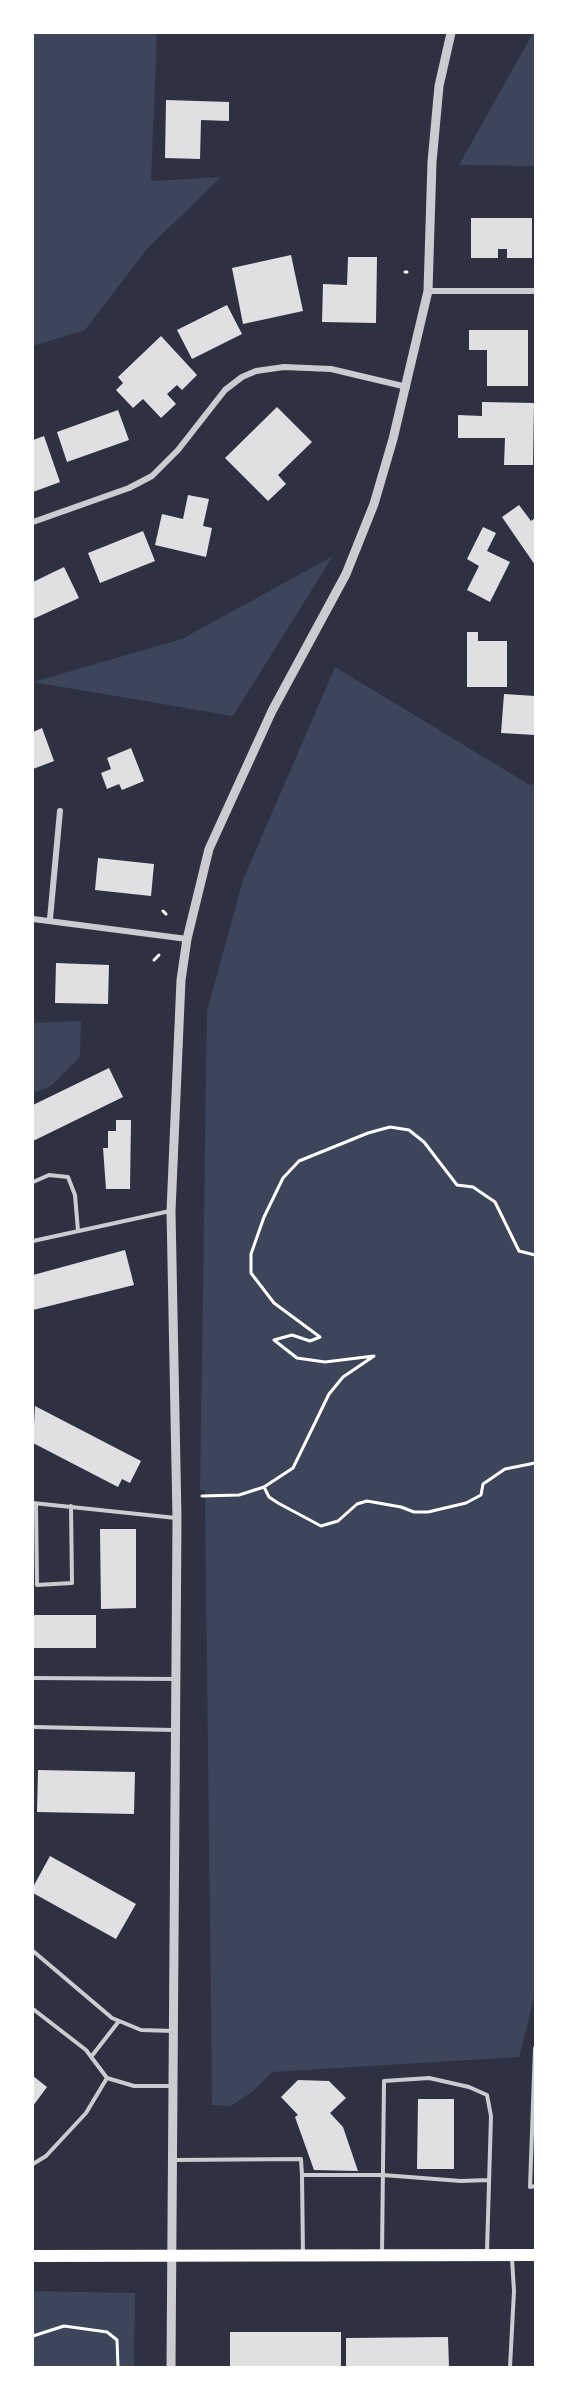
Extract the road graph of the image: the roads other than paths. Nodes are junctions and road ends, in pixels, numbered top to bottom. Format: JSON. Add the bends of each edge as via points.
{"nodes":[{"id":1,"x":451,"y":33,"type":"edge"},
{"id":2,"x":428,"y":291,"type":"junction"},
{"id":3,"x":535,"y":291,"type":"edge"},
{"id":4,"x":407,"y":387,"type":"junction"},
{"id":5,"x":33,"y":522,"type":"edge"},
{"id":6,"x":60,"y":812,"type":"dead end"},
{"id":7,"x":33,"y":919,"type":"edge"},
{"id":8,"x":50,"y":919,"type":"junction"},
{"id":9,"x":187,"y":939,"type":"junction"},
{"id":10,"x":33,"y":1182,"type":"edge"},
{"id":11,"x":171,"y":1211,"type":"junction"},
{"id":12,"x":78,"y":1231,"type":"junction"},
{"id":13,"x":33,"y":1241,"type":"edge"},
{"id":14,"x":35,"y":1503,"type":"edge"},
{"id":15,"x":71,"y":1506,"type":"junction"},
{"id":16,"x":177,"y":1518,"type":"junction"},
{"id":17,"x":33,"y":1678,"type":"edge"},
{"id":18,"x":176,"y":1678,"type":"junction"},
{"id":19,"x":33,"y":1727,"type":"edge"},
{"id":20,"x":175,"y":1730,"type":"junction"},
{"id":21,"x":33,"y":1951,"type":"edge"},
{"id":22,"x":33,"y":2009,"type":"edge"},
{"id":23,"x":119,"y":2021,"type":"junction"},
{"id":24,"x":174,"y":2031,"type":"junction"},
{"id":25,"x":535,"y":2048,"type":"edge"},
{"id":26,"x":91,"y":2057,"type":"junction"},
{"id":27,"x":107,"y":2078,"type":"junction"},
{"id":28,"x":174,"y":2086,"type":"junction"},
{"id":29,"x":173,"y":2160,"type":"junction"},
{"id":30,"x":33,"y":2164,"type":"edge"},
{"id":31,"x":302,"y":2175,"type":"junction"},
{"id":32,"x":383,"y":2175,"type":"junction"},
{"id":33,"x":489,"y":2180,"type":"junction"},
{"id":34,"x":535,"y":2186,"type":"edge"},
{"id":35,"x":487,"y":2255,"type":"junction"},
{"id":36,"x":512,"y":2255,"type":"junction"},
{"id":37,"x":535,"y":2255,"type":"edge"},
{"id":38,"x":33,"y":2256,"type":"edge"},
{"id":39,"x":382,"y":2256,"type":"junction"},
{"id":40,"x":173,"y":2257,"type":"junction"},
{"id":41,"x":303,"y":2257,"type":"junction"},
{"id":42,"x":171,"y":2367,"type":"edge"},
{"id":43,"x":510,"y":2367,"type":"edge"}],
"edges":[{"from":1,"to":2,"type":"street","via":[[439,86],[432,162]]},
{"from":2,"to":3,"type":"street"},
{"from":2,"to":4,"type":"street"},
{"from":4,"to":5,"type":"street","via":[[331,369],[284,367],[256,371],[225,390],[152,476]]},
{"from":4,"to":9,"type":"street","via":[[374,504],[346,574],[272,711],[209,849]]},
{"from":6,"to":8,"type":"street"},
{"from":7,"to":8,"type":"street"},
{"from":8,"to":9,"type":"street"},
{"from":9,"to":11,"type":"street","via":[[178,1023]]},
{"from":10,"to":12,"type":"lane","via":[[50,1175],[68,1177],[75,1195]]},
{"from":11,"to":12,"type":"lane"},
{"from":11,"to":16,"type":"street"},
{"from":12,"to":13,"type":"lane"},
{"from":14,"to":15,"type":"lane"},
{"from":14,"to":15,"type":"lane","via":[[37,1586],[72,1583]]},
{"from":15,"to":16,"type":"lane"},
{"from":16,"to":18,"type":"street"},
{"from":17,"to":18,"type":"lane"},
{"from":18,"to":20,"type":"street"},
{"from":19,"to":20,"type":"lane"},
{"from":20,"to":24,"type":"street"},
{"from":21,"to":23,"type":"lane"},
{"from":22,"to":26,"type":"lane"},
{"from":23,"to":24,"type":"lane","via":[[141,2030]]},
{"from":23,"to":26,"type":"lane"},
{"from":24,"to":28,"type":"street"},
{"from":25,"to":34,"type":"lane","via":[[530,2187]]},
{"from":26,"to":27,"type":"lane"},
{"from":27,"to":28,"type":"lane","via":[[134,2086]]},
{"from":27,"to":30,"type":"lane","via":[[86,2113],[46,2156]]},
{"from":28,"to":29,"type":"street"},
{"from":29,"to":31,"type":"lane","via":[[301,2159]]},
{"from":29,"to":40,"type":"street"},
{"from":31,"to":32,"type":"lane"},
{"from":31,"to":41,"type":"lane"},
{"from":32,"to":33,"type":"lane"},
{"from":32,"to":33,"type":"lane","via":[[384,2081],[429,2078],[487,2095],[491,2116]]},
{"from":32,"to":39,"type":"lane"},
{"from":33,"to":35,"type":"lane"},
{"from":35,"to":36,"type":"main road"},
{"from":35,"to":39,"type":"main road"},
{"from":36,"to":37,"type":"main road"},
{"from":36,"to":43,"type":"lane"},
{"from":38,"to":40,"type":"main road"},
{"from":39,"to":41,"type":"main road"},
{"from":40,"to":41,"type":"main road"},
{"from":40,"to":42,"type":"street"}]}
